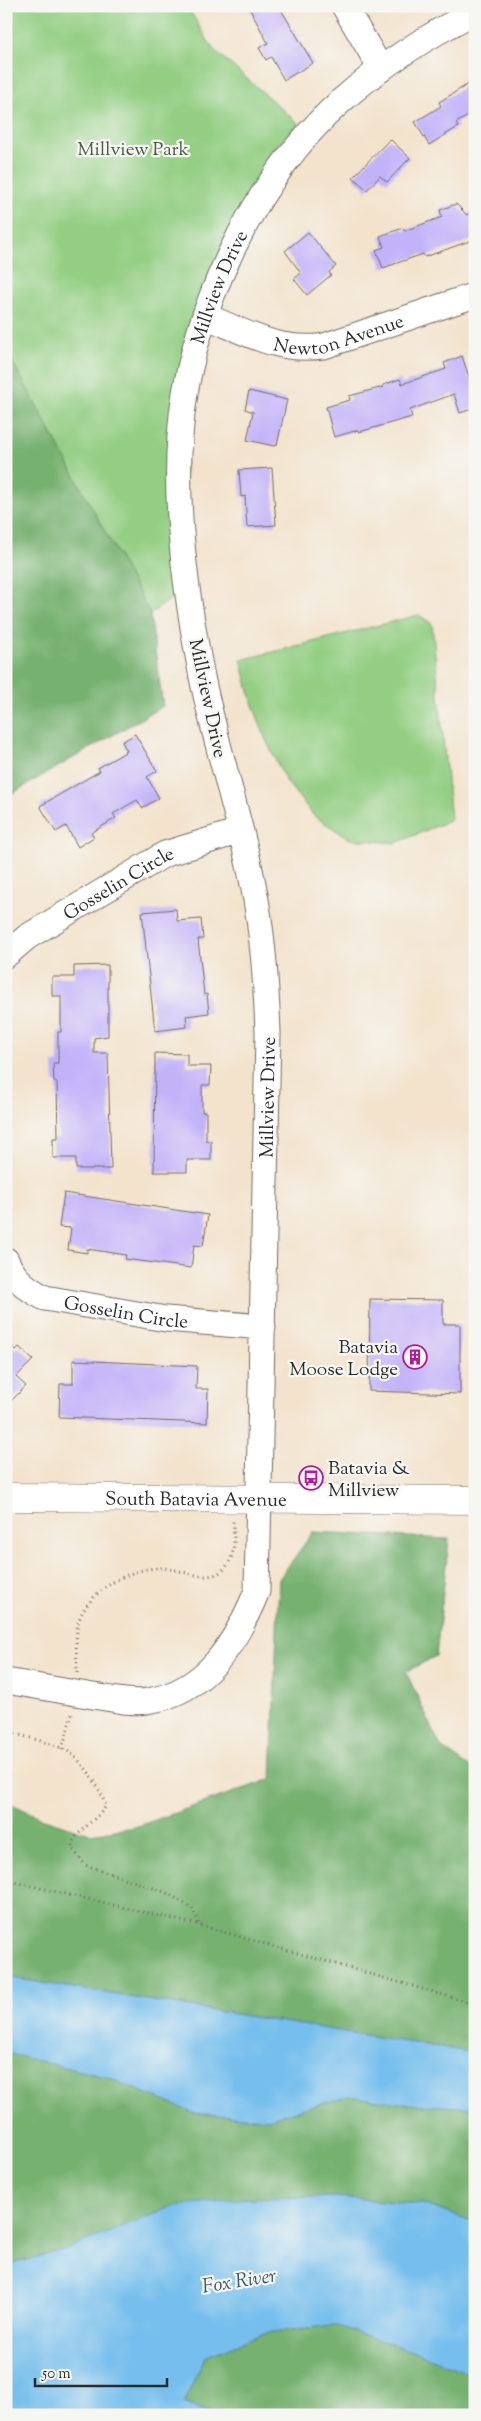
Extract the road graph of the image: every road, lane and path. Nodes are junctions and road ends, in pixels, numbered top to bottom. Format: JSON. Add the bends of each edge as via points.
{"nodes":[{"id":1,"x":344,"y":6,"type":"edge"},
{"id":2,"x":475,"y":12,"type":"edge"},
{"id":3,"x":381,"y":69,"type":"junction"},
{"id":4,"x":475,"y":295,"type":"edge"},
{"id":5,"x":205,"y":316,"type":"junction"},
{"id":6,"x":240,"y":831,"type":"junction"},
{"id":7,"x":6,"y":955,"type":"edge"},
{"id":8,"x":6,"y":1260,"type":"edge"},
{"id":9,"x":263,"y":1327,"type":"junction"},
{"id":10,"x":6,"y":1497,"type":"edge"},
{"id":11,"x":259,"y":1498,"type":"junction"},
{"id":12,"x":232,"y":1499,"type":"junction"},
{"id":13,"x":475,"y":1500,"type":"edge"},
{"id":14,"x":6,"y":1681,"type":"edge"},
{"id":15,"x":77,"y":1693,"type":"junction"},
{"id":16,"x":6,"y":1731,"type":"edge"},
{"id":17,"x":62,"y":1749,"type":"junction"},
{"id":18,"x":6,"y":1880,"type":"edge"},
{"id":19,"x":200,"y":1925,"type":"junction"},
{"id":20,"x":475,"y":2004,"type":"edge"}],
"edges":[{"from":1,"to":3,"type":"street"},
{"from":2,"to":3,"type":"street","name":"Millview Drive","via":[[437,31]]},
{"from":3,"to":5,"type":"street","name":"Millview Drive","via":[[340,103],[275,178],[245,223]]},
{"from":4,"to":5,"type":"street","name":"Newton Avenue","via":[[324,346],[309,348],[279,346]]},
{"from":5,"to":6,"type":"street","name":"Millview Drive","via":[[186,390],[180,434],[180,516],[202,678]]},
{"from":6,"to":7,"type":"street","name":"Gosselin Circle","via":[[166,854],[27,937]]},
{"from":6,"to":9,"type":"street","name":"Millview Drive","via":[[253,884],[266,984]]},
{"from":8,"to":9,"type":"street","name":"Gosselin Circle","via":[[16,1279],[45,1298],[166,1319]]},
{"from":9,"to":11,"type":"street","name":"Millview Drive"},
{"from":10,"to":12,"type":"main road","name":"South Batavia Avenue"},
{"from":11,"to":12,"type":"main road","name":"South Batavia Avenue"},
{"from":11,"to":13,"type":"main road","name":"South Batavia Avenue"},
{"from":11,"to":15,"type":"street","name":"Millview Drive","via":[[257,1591],[242,1628],[220,1660],[191,1685],[145,1702]]},
{"from":12,"to":15,"type":"path","via":[[234,1545],[230,1560],[222,1571],[199,1575],[164,1568],[140,1569],[116,1580],[90,1601],[78,1624]]},
{"from":14,"to":15,"type":"street","name":"Millview Drive"},
{"from":15,"to":17,"type":"path"},
{"from":16,"to":17,"type":"path"},
{"from":17,"to":19,"type":"path","via":[[87,1771],[101,1790],[106,1806],[98,1817],[81,1828],[73,1841],[74,1850],[85,1865],[165,1892],[192,1908]]},
{"from":18,"to":19,"type":"path"},
{"from":19,"to":20,"type":"path"}]}
